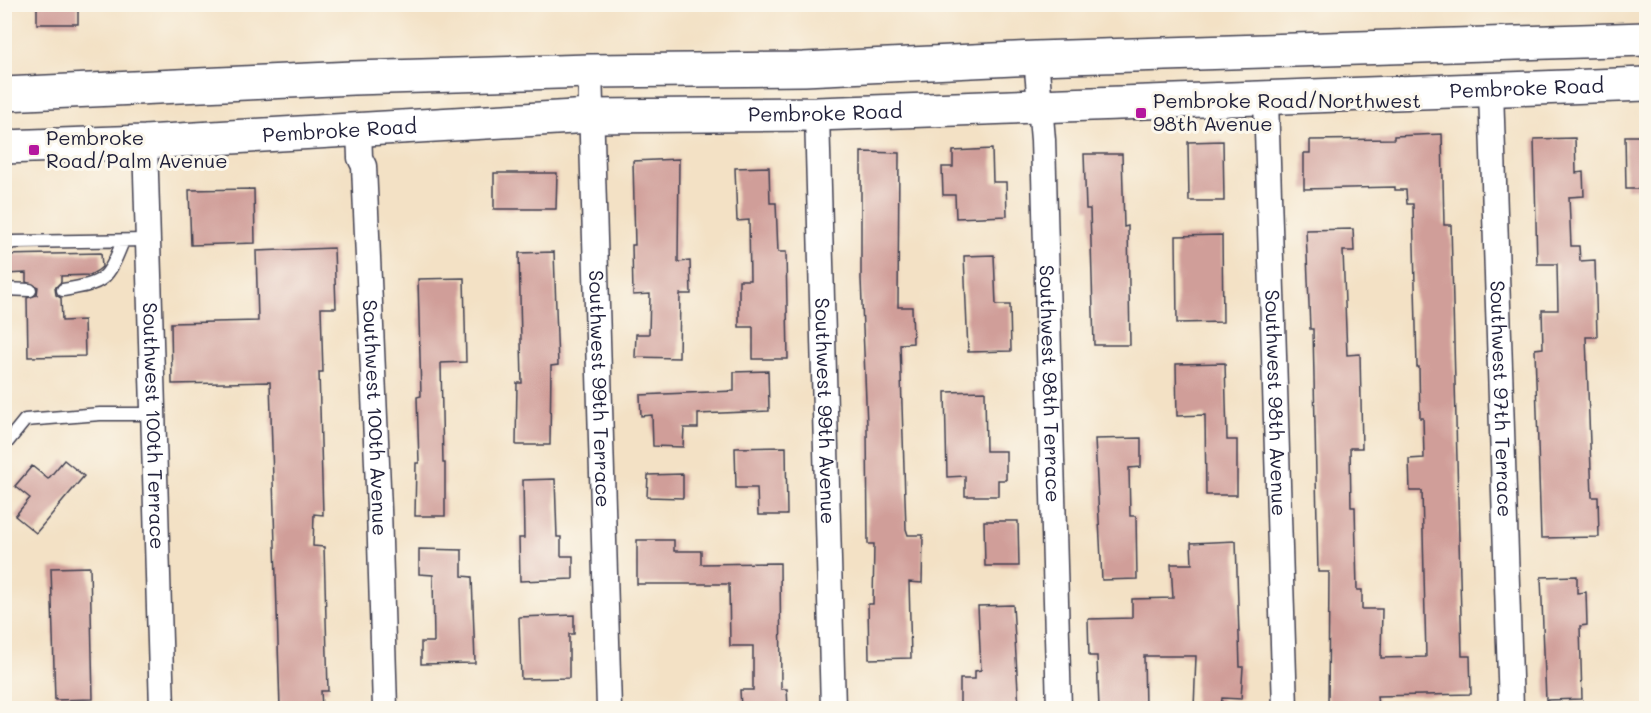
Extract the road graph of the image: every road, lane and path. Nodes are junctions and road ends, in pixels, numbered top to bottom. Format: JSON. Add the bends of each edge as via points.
{"nodes":[{"id":1,"x":1647,"y":39,"type":"edge"},
{"id":2,"x":1036,"y":58,"type":"junction"},
{"id":3,"x":590,"y":70,"type":"junction"},
{"id":4,"x":1647,"y":84,"type":"edge"},
{"id":5,"x":1491,"y":90,"type":"junction"},
{"id":6,"x":4,"y":94,"type":"edge"},
{"id":7,"x":1266,"y":99,"type":"junction"},
{"id":8,"x":1039,"y":104,"type":"junction"},
{"id":9,"x":817,"y":114,"type":"junction"},
{"id":10,"x":591,"y":116,"type":"junction"},
{"id":11,"x":358,"y":128,"type":"junction"},
{"id":12,"x":145,"y":142,"type":"junction"},
{"id":13,"x":4,"y":147,"type":"edge"},
{"id":14,"x":147,"y":240,"type":"junction"},
{"id":15,"x":123,"y":241,"type":"junction"},
{"id":16,"x":4,"y":246,"type":"edge"},
{"id":17,"x":77,"y":274,"type":"dead end"},
{"id":18,"x":21,"y":277,"type":"dead end"},
{"id":19,"x":77,"y":288,"type":"junction"},
{"id":20,"x":4,"y":290,"type":"edge"},
{"id":21,"x":63,"y":290,"type":"dead end"},
{"id":22,"x":153,"y":414,"type":"junction"},
{"id":23,"x":4,"y":446,"type":"edge"},
{"id":24,"x":162,"y":708,"type":"edge"},
{"id":25,"x":385,"y":708,"type":"edge"},
{"id":26,"x":609,"y":708,"type":"edge"},
{"id":27,"x":833,"y":708,"type":"edge"},
{"id":28,"x":1059,"y":708,"type":"edge"},
{"id":29,"x":1286,"y":708,"type":"edge"},
{"id":30,"x":1511,"y":708,"type":"edge"}],
"edges":[{"from":1,"to":2,"type":"main road"},
{"from":2,"to":3,"type":"main road","via":[[804,69]]},
{"from":2,"to":8,"type":"street","name":"Southwest 98th Terrace"},
{"from":3,"to":6,"type":"main road"},
{"from":3,"to":10,"type":"street","name":"Southwest 99th Terrace"},
{"from":4,"to":5,"type":"main road","name":"Pembroke Road"},
{"from":5,"to":7,"type":"main road","name":"Pembroke Road"},
{"from":5,"to":30,"type":"street","name":"Southwest 97th Terrace"},
{"from":7,"to":8,"type":"main road","name":"Pembroke Road"},
{"from":7,"to":29,"type":"street","name":"Southwest 98th Avenue"},
{"from":8,"to":9,"type":"main road","name":"Pembroke Road"},
{"from":8,"to":28,"type":"street","name":"Southwest 98th Terrace"},
{"from":9,"to":10,"type":"main road","name":"Pembroke Road"},
{"from":9,"to":27,"type":"street","name":"Southwest 99th Avenue"},
{"from":10,"to":11,"type":"main road","name":"Pembroke Road"},
{"from":10,"to":26,"type":"street","name":"Southwest 99th Terrace"},
{"from":11,"to":12,"type":"main road","name":"Pembroke Road"},
{"from":11,"to":25,"type":"street","name":"Southwest 100th Avenue","via":[[364,166]]},
{"from":12,"to":13,"type":"main road","name":"Pembroke Road"},
{"from":12,"to":14,"type":"street","name":"Southwest 100th Terrace"},
{"from":14,"to":15,"type":"lane"},
{"from":14,"to":22,"type":"street","name":"Southwest 100th Terrace"},
{"from":15,"to":16,"type":"lane","via":[[76,247]]},
{"from":15,"to":19,"type":"lane","via":[[112,267],[96,284]]},
{"from":17,"to":19,"type":"lane"},
{"from":18,"to":20,"type":"lane","via":[[26,291]]},
{"from":19,"to":21,"type":"lane"},
{"from":22,"to":23,"type":"lane","via":[[25,420]]},
{"from":22,"to":24,"type":"street","name":"Southwest 100th Terrace"}]}
